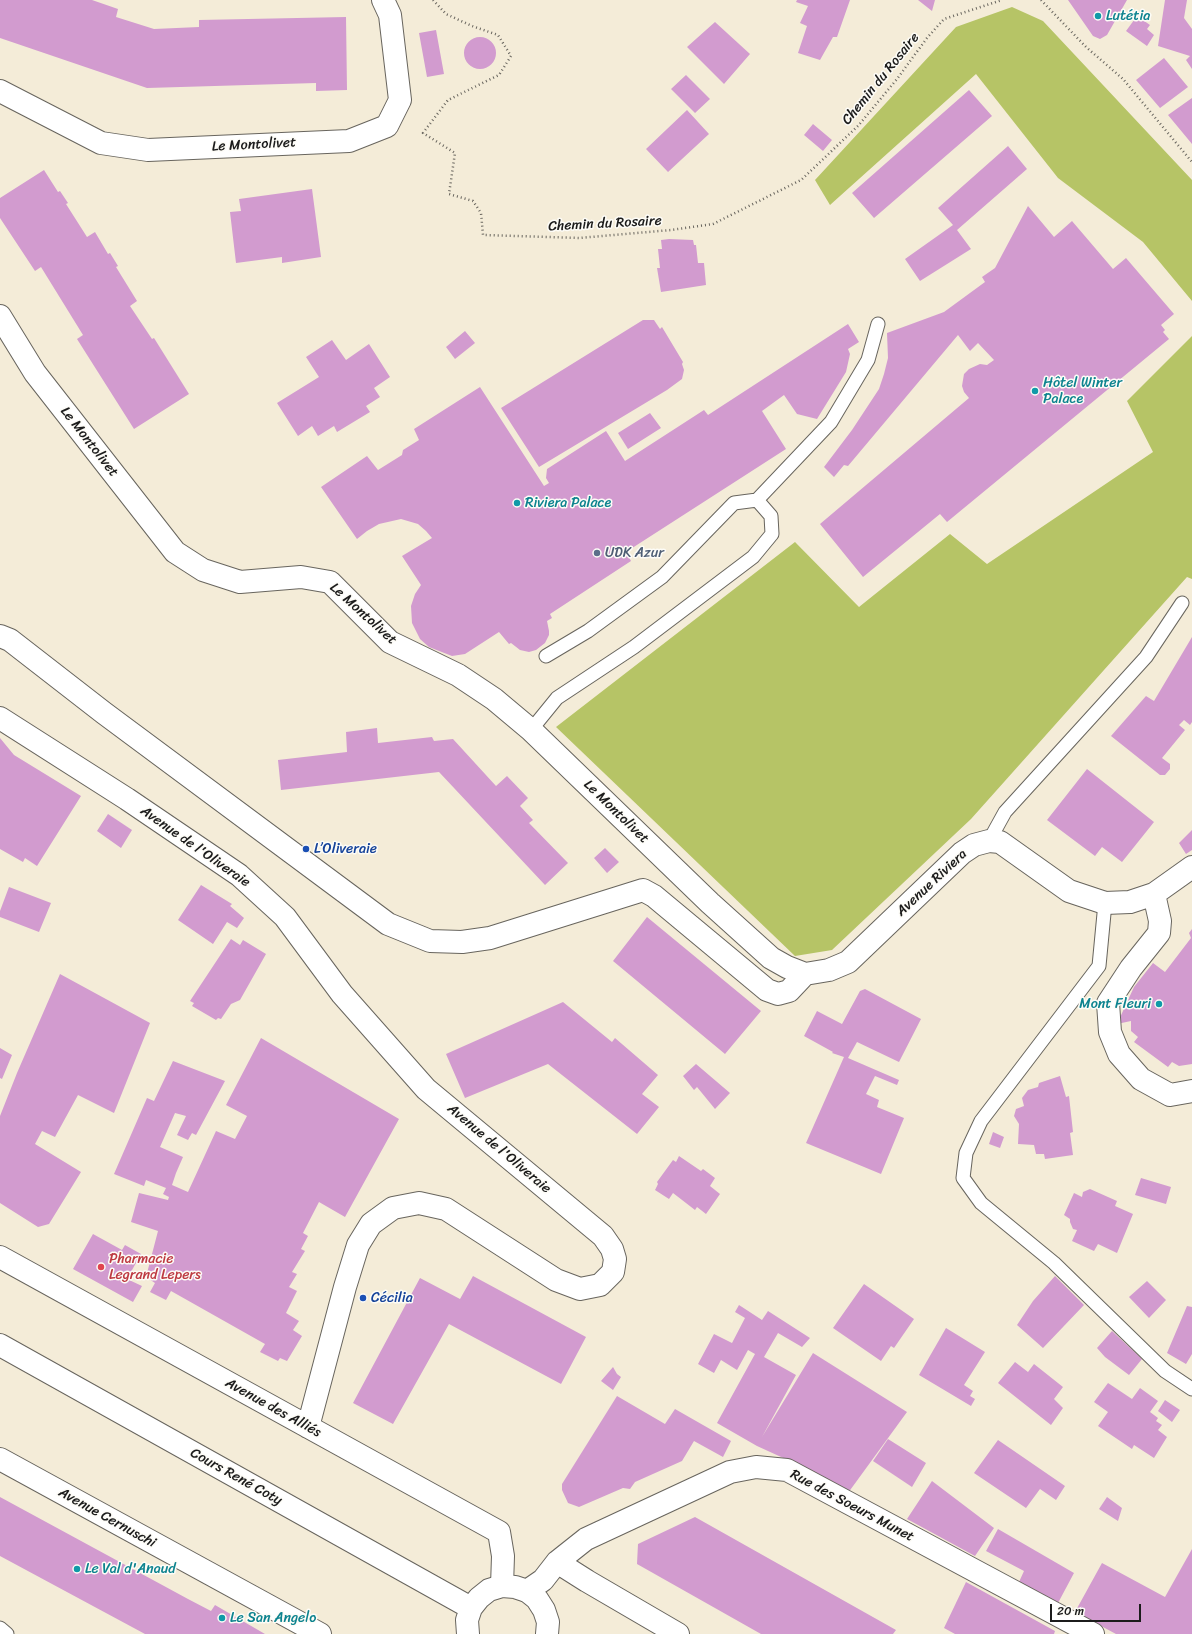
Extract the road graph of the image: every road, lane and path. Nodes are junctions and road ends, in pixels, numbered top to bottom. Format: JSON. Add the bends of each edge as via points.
{"nodes":[{"id":1,"x":383,"y":0,"type":"edge"},
{"id":2,"x":433,"y":0,"type":"edge"},
{"id":3,"x":1002,"y":0,"type":"edge"},
{"id":4,"x":1041,"y":0,"type":"edge"},
{"id":5,"x":0,"y":91,"type":"edge"},
{"id":6,"x":1192,"y":162,"type":"edge"},
{"id":7,"x":0,"y":316,"type":"edge"},
{"id":8,"x":878,"y":324,"type":"dead end"},
{"id":9,"x":757,"y":500,"type":"junction"},
{"id":10,"x":1182,"y":603,"type":"dead end"},
{"id":11,"x":0,"y":636,"type":"edge"},
{"id":12,"x":546,"y":656,"type":"dead end"},
{"id":13,"x":0,"y":718,"type":"edge"},
{"id":14,"x":531,"y":730,"type":"junction"},
{"id":15,"x":988,"y":841,"type":"junction"},
{"id":16,"x":1192,"y":867,"type":"edge"},
{"id":17,"x":1154,"y":894,"type":"junction"},
{"id":18,"x":1105,"y":903,"type":"junction"},
{"id":19,"x":805,"y":974,"type":"junction"},
{"id":20,"x":1192,"y":1091,"type":"edge"},
{"id":21,"x":0,"y":1257,"type":"edge"},
{"id":22,"x":0,"y":1345,"type":"edge"},
{"id":23,"x":1192,"y":1389,"type":"edge"},
{"id":24,"x":308,"y":1427,"type":"junction"},
{"id":25,"x":0,"y":1459,"type":"edge"},
{"id":26,"x":558,"y":1562,"type":"junction"},
{"id":27,"x":502,"y":1586,"type":"junction"},
{"id":28,"x":527,"y":1591,"type":"junction"},
{"id":29,"x":471,"y":1608,"type":"junction"},
{"id":30,"x":0,"y":1628,"type":"edge"},
{"id":31,"x":7,"y":1634,"type":"edge"},
{"id":32,"x":320,"y":1634,"type":"edge"},
{"id":33,"x":468,"y":1634,"type":"edge"},
{"id":34,"x":547,"y":1634,"type":"edge"},
{"id":35,"x":678,"y":1634,"type":"edge"},
{"id":36,"x":1093,"y":1634,"type":"edge"}],
"edges":[{"from":1,"to":5,"type":"street","name":"Le Montolivet","via":[[390,15],[400,100],[387,126],[349,141],[148,150],[101,143]]},
{"from":2,"to":3,"type":"path","name":"Chemin du Rosaire","via":[[446,14],[498,35],[511,56],[499,75],[448,100],[423,133],[455,153],[449,194],[473,201],[482,213],[483,235],[579,238],[713,224],[801,180],[858,126],[944,19]]},
{"from":4,"to":6,"type":"path","via":[[1086,47],[1123,79]]},
{"from":7,"to":14,"type":"street","name":"Le Montolivet","via":[[35,373],[175,552],[203,570],[240,582],[301,577],[330,582],[390,642],[458,676],[494,699]]},
{"from":8,"to":9,"type":"lane","via":[[868,360],[831,422]]},
{"from":9,"to":12,"type":"lane","via":[[734,502],[662,578],[588,631]]},
{"from":9,"to":14,"type":"lane","via":[[771,516],[772,534],[753,557],[634,647],[556,698]]},
{"from":10,"to":15,"type":"lane","via":[[1146,657],[1005,812]]},
{"from":11,"to":19,"type":"street","via":[[10,640],[388,924],[430,941],[462,942],[490,938],[643,890],[654,896],[767,990],[778,994],[789,991]]},
{"from":13,"to":24,"type":"street","name":"Avenue de l'Oliveraie","via":[[127,799],[239,875],[285,917],[342,994],[426,1089],[603,1236],[612,1249],[615,1259],[613,1272],[600,1285],[580,1289],[556,1280],[446,1209],[419,1203],[393,1208],[371,1224],[358,1245]]},
{"from":14,"to":19,"type":"street","name":"Le Montolivet","via":[[710,903],[771,958]]},
{"from":15,"to":18,"type":"street","via":[[1000,842],[1069,891]]},
{"from":15,"to":19,"type":"street","name":"Avenue Riviera","via":[[974,845],[962,853],[848,962],[829,970]]},
{"from":16,"to":17,"type":"street"},
{"from":17,"to":18,"type":"street","via":[[1130,902]]},
{"from":17,"to":20,"type":"street","via":[[1160,933],[1131,968],[1108,1003],[1110,1032],[1119,1054],[1141,1079],[1170,1095]]},
{"from":18,"to":23,"type":"lane","via":[[1099,966],[981,1121],[966,1153],[963,1178],[981,1203],[1054,1263],[1165,1371]]},
{"from":21,"to":24,"type":"street","name":"Avenue des Alliés"},
{"from":22,"to":29,"type":"street","name":"Cours René Coty"},
{"from":24,"to":27,"type":"street","name":"Avenue des Alliés","via":[[499,1532],[503,1556]]},
{"from":25,"to":32,"type":"street","name":"Avenue Cernuschi"},
{"from":26,"to":28,"type":"street","name":"Rue des Soeurs Munet","via":[[544,1580]]},
{"from":26,"to":35,"type":"street"},
{"from":26,"to":36,"type":"street","name":"Rue des Soeurs Munet","via":[[586,1539],[730,1472],[756,1467],[787,1470]]},
{"from":27,"to":28,"type":"street"},
{"from":27,"to":29,"type":"street","via":[[489,1590]]},
{"from":28,"to":34,"type":"street","via":[[537,1599],[544,1610],[548,1622]]},
{"from":29,"to":33,"type":"street","via":[[467,1620]]},
{"from":30,"to":31,"type":"lane"}]}
